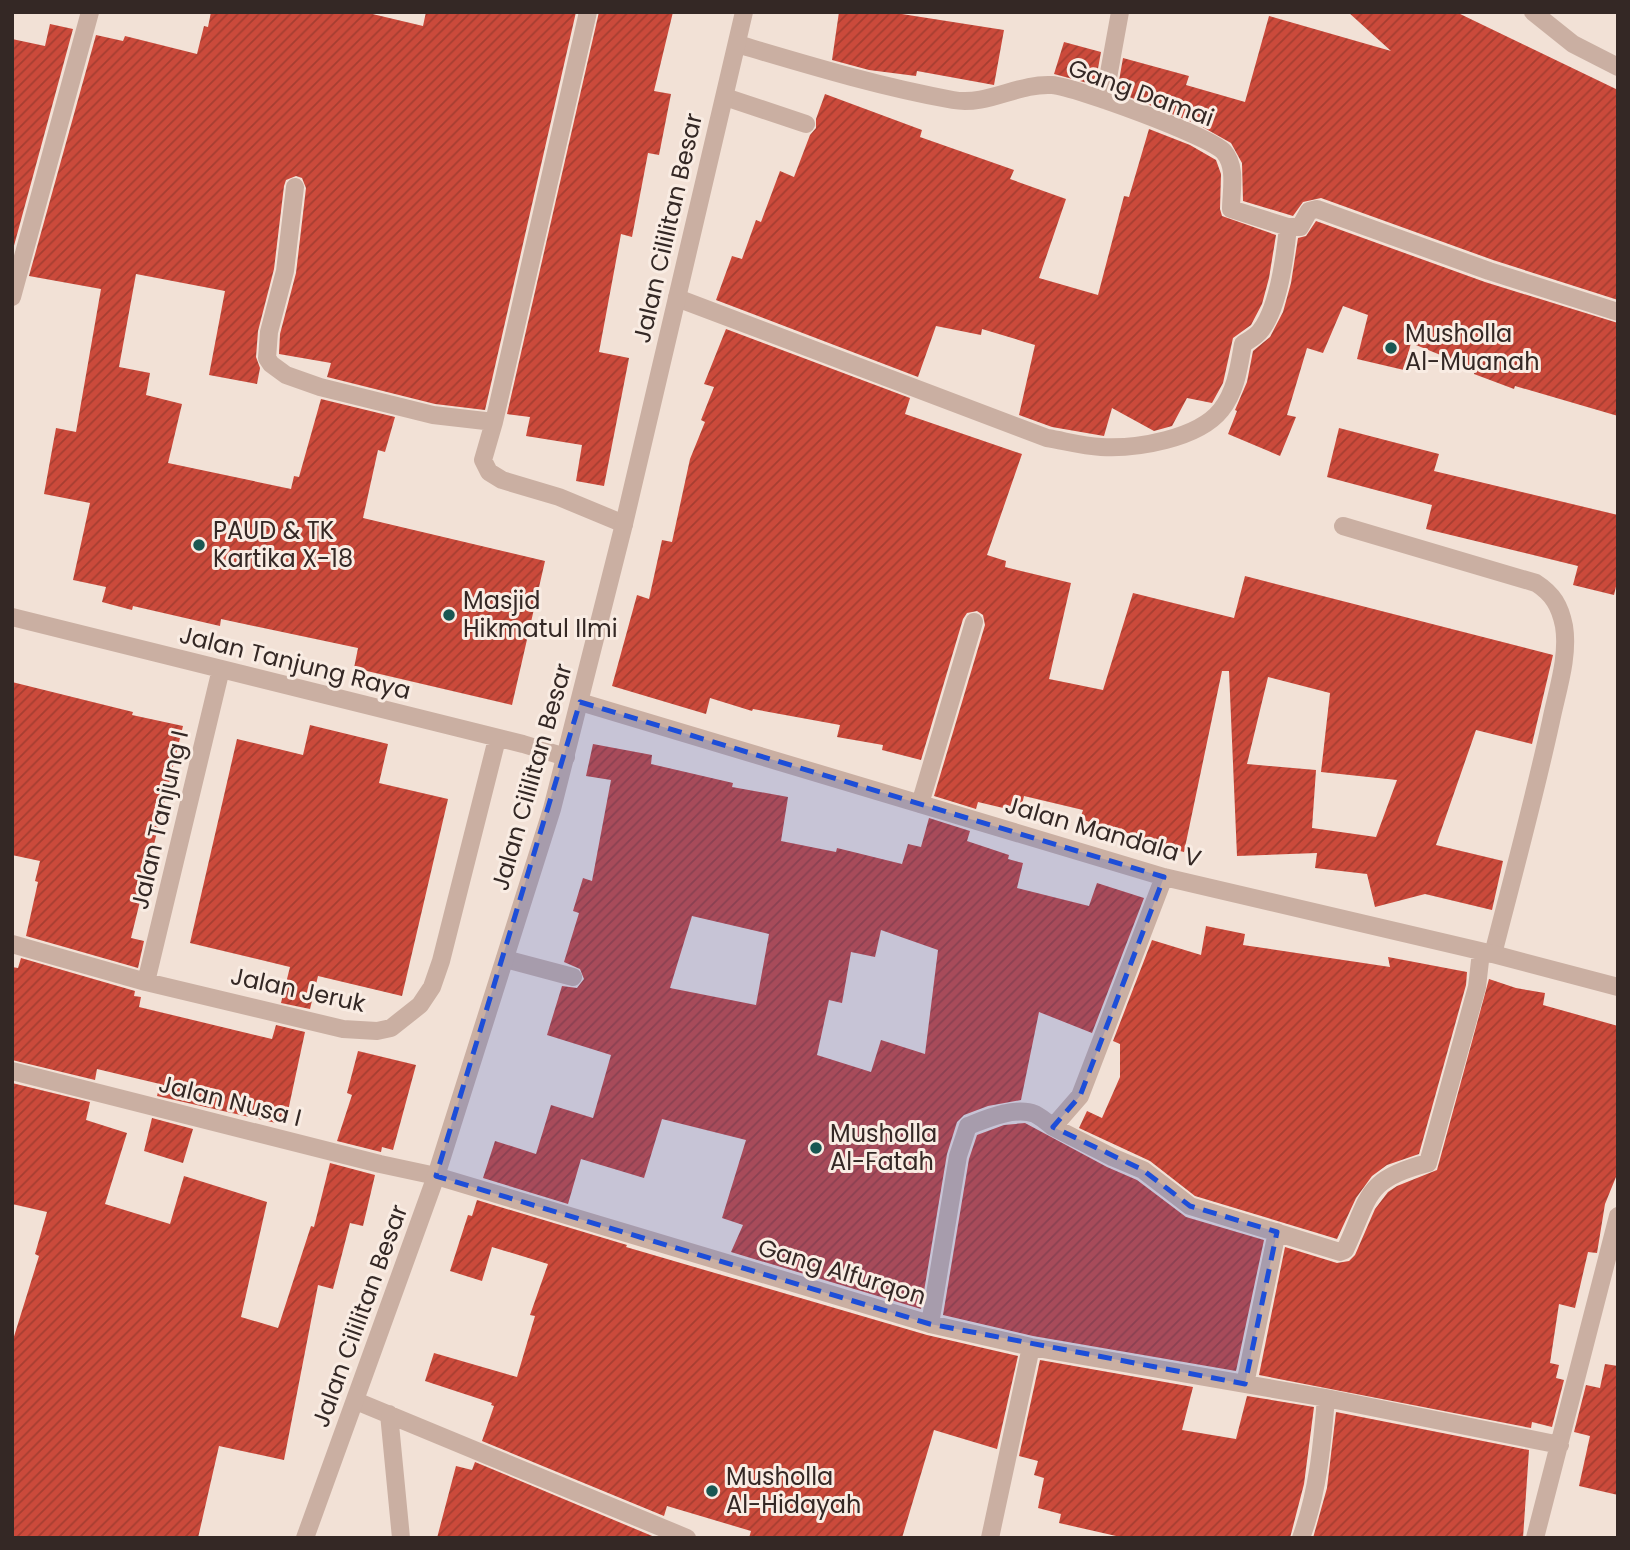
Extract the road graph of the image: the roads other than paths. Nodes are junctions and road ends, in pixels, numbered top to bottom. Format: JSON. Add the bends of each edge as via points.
{"nodes":[{"id":1,"x":90,"y":12,"type":"edge"},
{"id":2,"x":588,"y":12,"type":"edge"},
{"id":3,"x":744,"y":12,"type":"edge"},
{"id":4,"x":1121,"y":12,"type":"edge"},
{"id":5,"x":1533,"y":12,"type":"edge"},
{"id":6,"x":737,"y":44,"type":"junction"},
{"id":7,"x":1618,"y":67,"type":"edge"},
{"id":8,"x":725,"y":97,"type":"junction"},
{"id":9,"x":1104,"y":100,"type":"junction"},
{"id":10,"x":806,"y":124,"type":"dead end"},
{"id":11,"x":295,"y":187,"type":"dead end"},
{"id":12,"x":1288,"y":227,"type":"junction"},
{"id":13,"x":12,"y":296,"type":"edge"},
{"id":14,"x":677,"y":298,"type":"junction"},
{"id":15,"x":1618,"y":312,"type":"edge"},
{"id":16,"x":494,"y":422,"type":"junction"},
{"id":17,"x":624,"y":524,"type":"junction"},
{"id":18,"x":1343,"y":526,"type":"dead end"},
{"id":19,"x":12,"y":617,"type":"edge"},
{"id":20,"x":974,"y":622,"type":"dead end"},
{"id":21,"x":220,"y":669,"type":"junction"},
{"id":22,"x":580,"y":702,"type":"junction"},
{"id":23,"x":497,"y":739,"type":"junction"},
{"id":24,"x":566,"y":757,"type":"junction"},
{"id":25,"x":920,"y":804,"type":"junction"},
{"id":26,"x":1164,"y":877,"type":"junction"},
{"id":27,"x":12,"y":944,"type":"edge"},
{"id":28,"x":1487,"y":953,"type":"junction"},
{"id":29,"x":505,"y":959,"type":"junction"},
{"id":30,"x":573,"y":976,"type":"dead end"},
{"id":31,"x":146,"y":982,"type":"junction"},
{"id":32,"x":1618,"y":987,"type":"edge"},
{"id":33,"x":12,"y":1071,"type":"edge"},
{"id":34,"x":1054,"y":1127,"type":"junction"},
{"id":35,"x":436,"y":1176,"type":"junction"},
{"id":36,"x":1618,"y":1216,"type":"edge"},
{"id":37,"x":1277,"y":1232,"type":"junction"},
{"id":38,"x":930,"y":1324,"type":"junction"},
{"id":39,"x":1031,"y":1347,"type":"junction"},
{"id":40,"x":1245,"y":1384,"type":"junction"},
{"id":41,"x":1326,"y":1398,"type":"junction"},
{"id":42,"x":356,"y":1401,"type":"junction"},
{"id":43,"x":389,"y":1414,"type":"junction"},
{"id":44,"x":1560,"y":1445,"type":"junction"},
{"id":45,"x":305,"y":1538,"type":"edge"},
{"id":46,"x":401,"y":1538,"type":"edge"},
{"id":47,"x":687,"y":1538,"type":"edge"},
{"id":48,"x":990,"y":1538,"type":"edge"},
{"id":49,"x":1301,"y":1538,"type":"edge"},
{"id":50,"x":1535,"y":1538,"type":"edge"}],
"edges":[{"from":1,"to":13,"type":"street"},
{"from":2,"to":16,"type":"street"},
{"from":3,"to":6,"type":"street","name":"Jalan Cililitan Besar"},
{"from":4,"to":9,"type":"street"},
{"from":5,"to":7,"type":"street","via":[[1573,44]]},
{"from":6,"to":8,"type":"street","name":"Jalan Cililitan Besar"},
{"from":6,"to":9,"type":"street","name":"Gang Damai","via":[[956,100],[982,101],[1054,85]]},
{"from":8,"to":10,"type":"street"},
{"from":8,"to":14,"type":"street","name":"Jalan Cililitan Besar"},
{"from":9,"to":12,"type":"street","name":"Gang Damai","via":[[1188,132],[1224,152],[1233,170],[1231,209]]},
{"from":11,"to":16,"type":"street","via":[[285,271],[269,332],[267,358],[271,364],[286,375],[320,387],[433,415]]},
{"from":12,"to":14,"type":"street","via":[[1272,307],[1260,331],[1243,344],[1235,385],[1223,408],[1211,421],[1180,437],[1123,447],[1047,438]]},
{"from":12,"to":15,"type":"street","via":[[1300,227],[1309,211],[1317,209]]},
{"from":14,"to":17,"type":"street","name":"Jalan Cililitan Besar"},
{"from":16,"to":17,"type":"street","via":[[483,460],[489,471],[502,480]]},
{"from":17,"to":22,"type":"street","name":"Jalan Cililitan Besar"},
{"from":18,"to":28,"type":"street","via":[[1536,583],[1559,607],[1564,629],[1563,666],[1542,760]]},
{"from":19,"to":21,"type":"street","name":"Jalan Tanjung Raya"},
{"from":20,"to":25,"type":"street"},
{"from":21,"to":23,"type":"street","name":"Jalan Tanjung Raya"},
{"from":21,"to":31,"type":"street","name":"Jalan Tanjung I"},
{"from":22,"to":24,"type":"street","name":"Jalan Cililitan Besar"},
{"from":22,"to":25,"type":"street","name":"Jalan Mandala V"},
{"from":23,"to":24,"type":"street","name":"Jalan Tanjung Raya"},
{"from":23,"to":31,"type":"street","name":"Jalan Jeruk","via":[[432,986],[420,1005],[391,1028],[343,1029]]},
{"from":24,"to":29,"type":"street","name":"Jalan Cililitan Besar"},
{"from":25,"to":26,"type":"street","name":"Jalan Mandala V"},
{"from":26,"to":28,"type":"street","name":"Jalan Mandala V"},
{"from":26,"to":34,"type":"street","via":[[1080,1096]]},
{"from":27,"to":31,"type":"street","name":"Jalan Jeruk"},
{"from":28,"to":32,"type":"street","name":"Jalan Mandala V"},
{"from":28,"to":37,"type":"street","via":[[1428,1163],[1399,1171],[1378,1185],[1363,1205],[1345,1250]]},
{"from":29,"to":30,"type":"street"},
{"from":29,"to":35,"type":"street","name":"Jalan Cililitan Besar"},
{"from":33,"to":35,"type":"street","name":"Jalan Nusa I"},
{"from":34,"to":37,"type":"street","via":[[1143,1170],[1190,1206]]},
{"from":34,"to":38,"type":"street","name":"Gang Alfurqon","via":[[1025,1112],[999,1114],[968,1126],[958,1156]]},
{"from":35,"to":38,"type":"street","name":"Gang Alfurqon"},
{"from":35,"to":42,"type":"street","name":"Jalan Cililitan Besar"},
{"from":36,"to":44,"type":"street"},
{"from":37,"to":40,"type":"street"},
{"from":38,"to":39,"type":"street"},
{"from":39,"to":40,"type":"street"},
{"from":39,"to":48,"type":"street"},
{"from":40,"to":41,"type":"street"},
{"from":41,"to":44,"type":"street"},
{"from":41,"to":49,"type":"street","via":[[1318,1476]]},
{"from":42,"to":43,"type":"street"},
{"from":42,"to":45,"type":"street","name":"Jalan Cililitan Besar"},
{"from":43,"to":46,"type":"street"},
{"from":43,"to":47,"type":"street"},
{"from":44,"to":50,"type":"street"}]}
